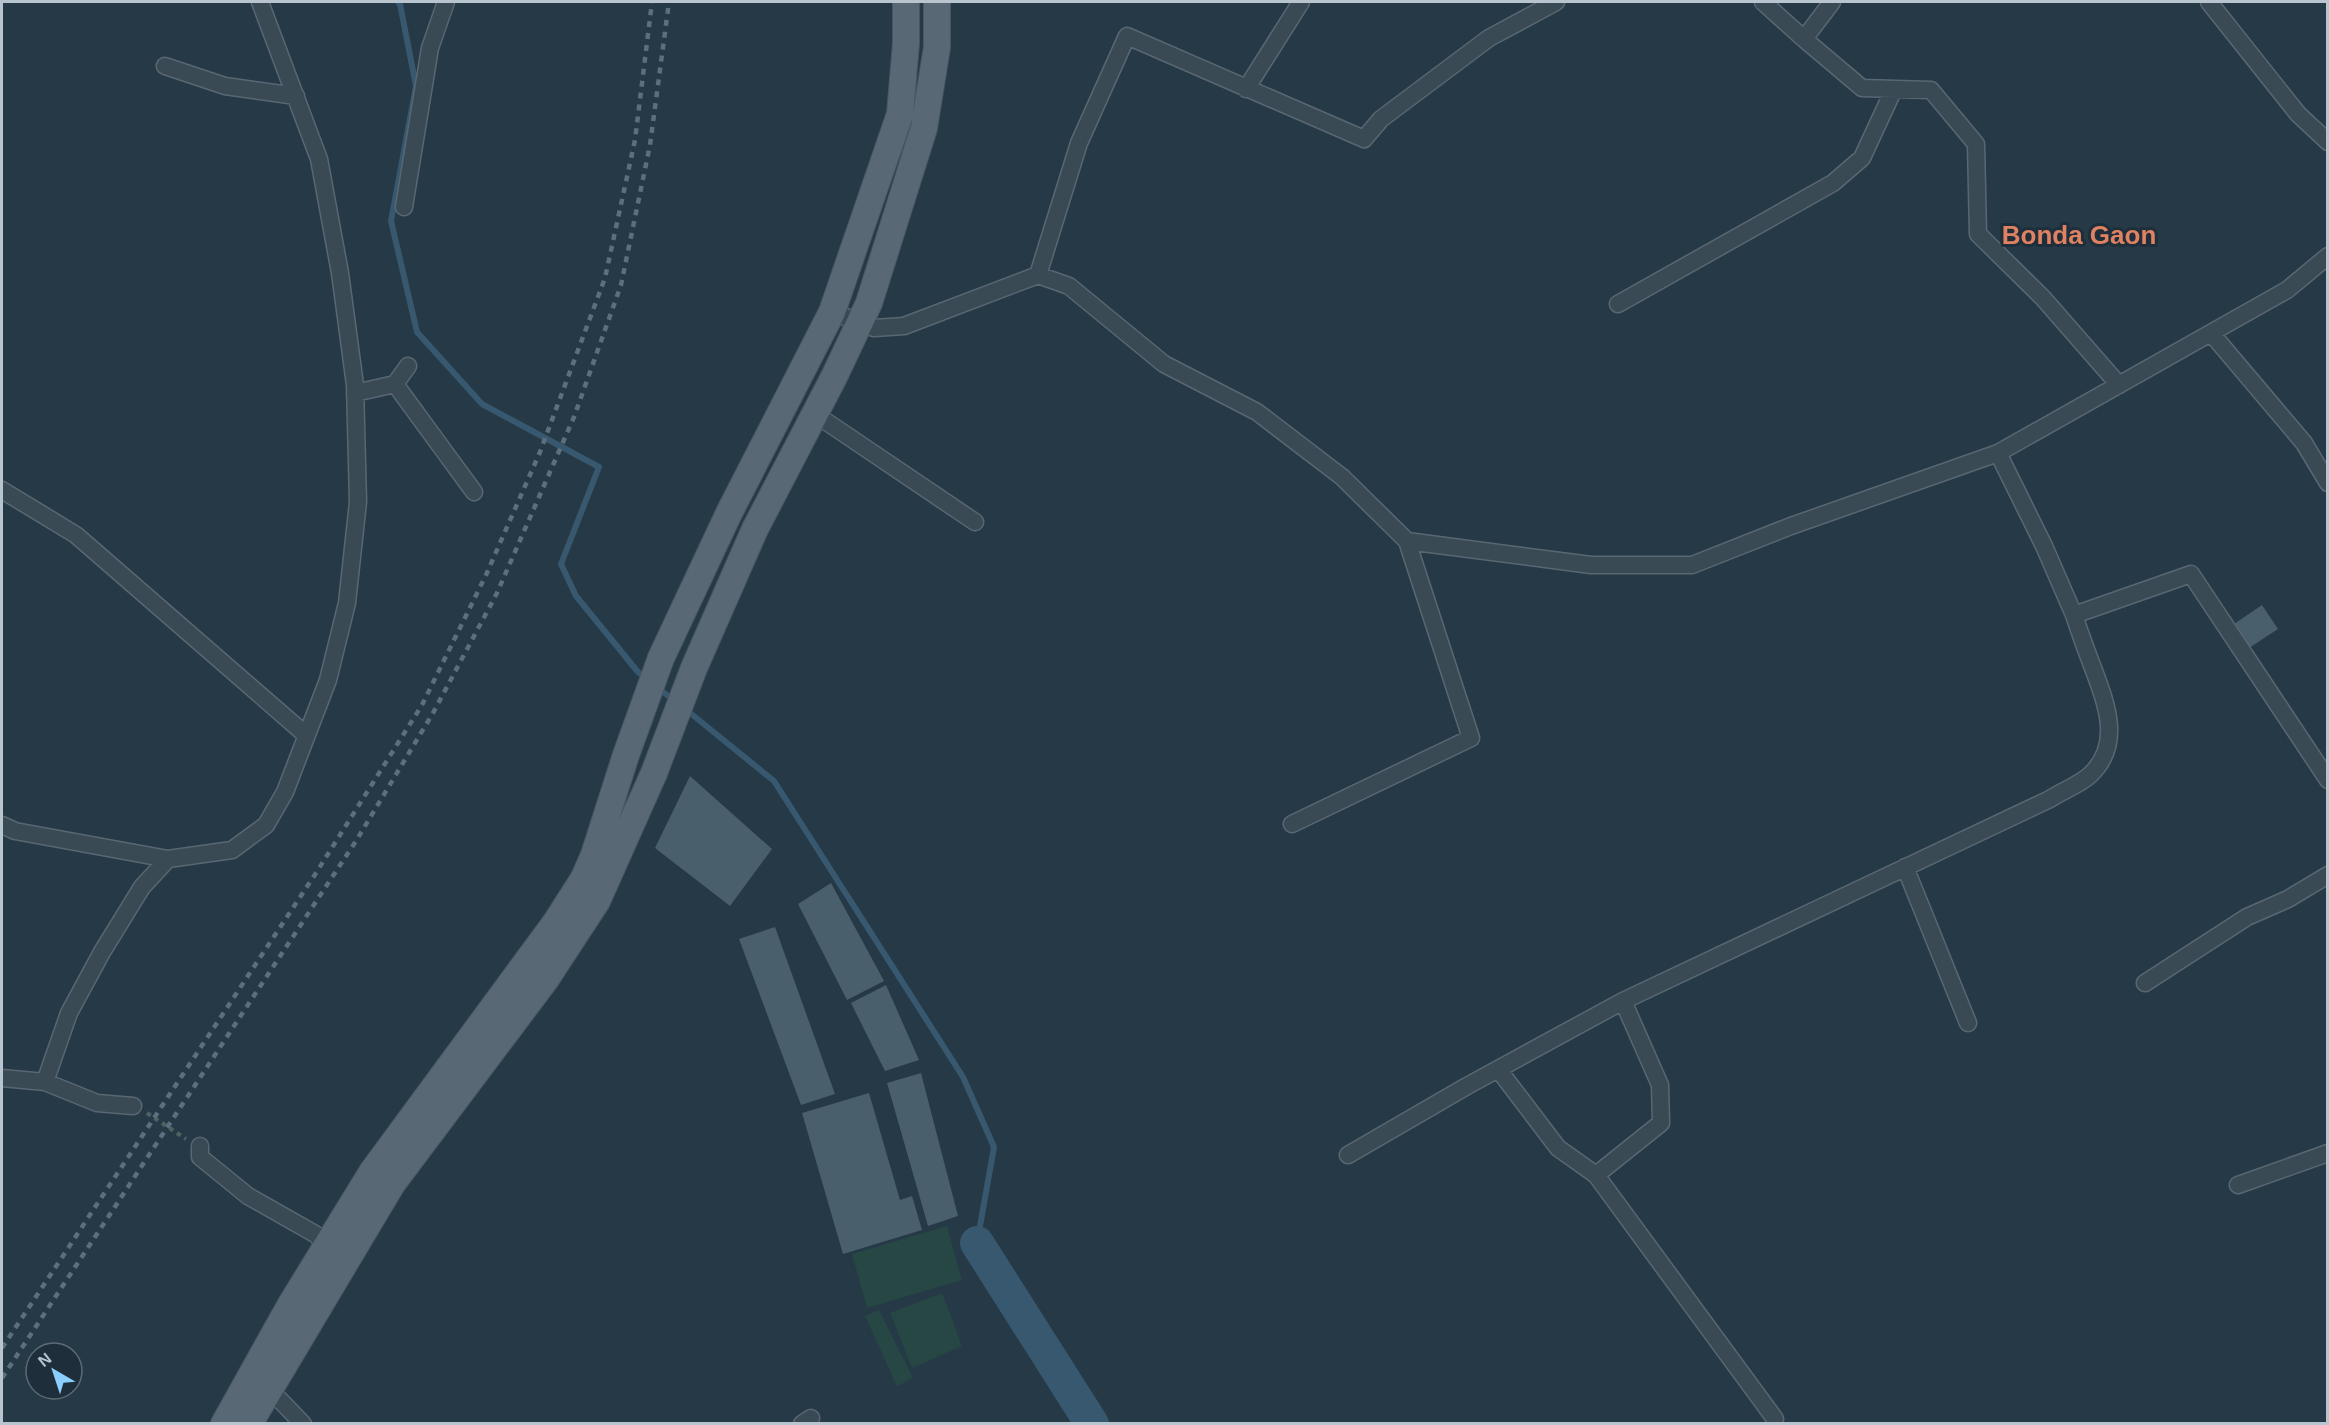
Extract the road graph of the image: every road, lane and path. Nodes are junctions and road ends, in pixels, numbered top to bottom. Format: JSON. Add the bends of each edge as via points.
{"nodes":[{"id":1,"x":260,"y":2,"type":"edge"},
{"id":2,"x":447,"y":2,"type":"edge"},
{"id":3,"x":906,"y":2,"type":"edge"},
{"id":4,"x":937,"y":2,"type":"edge"},
{"id":5,"x":1301,"y":2,"type":"edge"},
{"id":6,"x":1556,"y":2,"type":"edge"},
{"id":7,"x":1763,"y":2,"type":"edge"},
{"id":8,"x":1832,"y":2,"type":"edge"},
{"id":9,"x":2209,"y":2,"type":"edge"},
{"id":10,"x":1804,"y":39,"type":"junction"},
{"id":11,"x":165,"y":66,"type":"dead end"},
{"id":12,"x":1246,"y":89,"type":"junction"},
{"id":13,"x":1894,"y":89,"type":"junction"},
{"id":14,"x":296,"y":96,"type":"junction"},
{"id":15,"x":2328,"y":142,"type":"edge"},
{"id":16,"x":404,"y":207,"type":"dead end"},
{"id":17,"x":2328,"y":256,"type":"edge"},
{"id":18,"x":1038,"y":275,"type":"junction"},
{"id":19,"x":1618,"y":304,"type":"dead end"},
{"id":20,"x":832,"y":312,"type":"junction"},
{"id":21,"x":859,"y":324,"type":"junction"},
{"id":22,"x":2211,"y":333,"type":"junction"},
{"id":23,"x":408,"y":366,"type":"dead end"},
{"id":24,"x":395,"y":384,"type":"junction"},
{"id":25,"x":2119,"y":385,"type":"junction"},
{"id":26,"x":356,"y":393,"type":"junction"},
{"id":27,"x":814,"y":414,"type":"junction"},
{"id":28,"x":1998,"y":453,"type":"junction"},
{"id":29,"x":2328,"y":483,"type":"edge"},
{"id":30,"x":2,"y":490,"type":"edge"},
{"id":31,"x":474,"y":492,"type":"dead end"},
{"id":32,"x":975,"y":522,"type":"dead end"},
{"id":33,"x":1407,"y":541,"type":"junction"},
{"id":34,"x":2074,"y":615,"type":"junction"},
{"id":35,"x":306,"y":735,"type":"junction"},
{"id":36,"x":2328,"y":780,"type":"edge"},
{"id":37,"x":1292,"y":824,"type":"dead end"},
{"id":38,"x":2,"y":825,"type":"edge"},
{"id":39,"x":168,"y":859,"type":"junction"},
{"id":40,"x":1905,"y":867,"type":"junction"},
{"id":41,"x":2328,"y":875,"type":"edge"},
{"id":42,"x":2145,"y":983,"type":"dead end"},
{"id":43,"x":1623,"y":1001,"type":"junction"},
{"id":44,"x":1968,"y":1023,"type":"dead end"},
{"id":45,"x":1498,"y":1069,"type":"junction"},
{"id":46,"x":2,"y":1078,"type":"edge"},
{"id":47,"x":45,"y":1082,"type":"junction"},
{"id":48,"x":133,"y":1106,"type":"joint"},
{"id":49,"x":200,"y":1146,"type":"joint"},
{"id":50,"x":2328,"y":1153,"type":"edge"},
{"id":51,"x":1348,"y":1155,"type":"dead end"},
{"id":52,"x":1596,"y":1175,"type":"junction"},
{"id":53,"x":2238,"y":1185,"type":"dead end"},
{"id":54,"x":327,"y":1244,"type":"junction"},
{"id":55,"x":257,"y":1387,"type":"junction"},
{"id":56,"x":1775,"y":1419,"type":"dead end"},
{"id":57,"x":224,"y":1424,"type":"edge"},
{"id":58,"x":249,"y":1424,"type":"edge"},
{"id":59,"x":303,"y":1424,"type":"edge"}],
"edges":[{"from":1,"to":14,"type":"street"},
{"from":2,"to":16,"type":"street","via":[[430,48]]},
{"from":3,"to":20,"type":"main road","via":[[900,114]]},
{"from":4,"to":21,"type":"main road","via":[[937,47],[924,128]]},
{"from":5,"to":12,"type":"street"},
{"from":6,"to":12,"type":"street","via":[[1489,38],[1382,120],[1364,140]]},
{"from":7,"to":10,"type":"street"},
{"from":8,"to":10,"type":"street"},
{"from":9,"to":15,"type":"street","via":[[2298,114]]},
{"from":10,"to":13,"type":"street","via":[[1862,88]]},
{"from":11,"to":14,"type":"street","via":[[225,86]]},
{"from":12,"to":18,"type":"street","via":[[1127,36],[1079,143]]},
{"from":13,"to":19,"type":"street","via":[[1862,158],[1833,183]]},
{"from":13,"to":25,"type":"street","via":[[1931,90],[1976,144],[1978,234],[2043,298]]},
{"from":14,"to":26,"type":"street","via":[[319,159]]},
{"from":17,"to":22,"type":"street","via":[[2287,290]]},
{"from":18,"to":21,"type":"street","via":[[904,326],[874,328]]},
{"from":18,"to":33,"type":"street","via":[[1069,286],[1164,364],[1257,412],[1342,477]]},
{"from":20,"to":21,"type":"street"},
{"from":20,"to":54,"type":"main road","via":[[729,513],[661,658],[594,855],[575,895],[372,1172]]},
{"from":21,"to":27,"type":"main road"},
{"from":22,"to":25,"type":"street"},
{"from":22,"to":29,"type":"street","via":[[2304,443]]},
{"from":23,"to":24,"type":"street"},
{"from":24,"to":26,"type":"street"},
{"from":24,"to":31,"type":"street"},
{"from":25,"to":28,"type":"street"},
{"from":26,"to":35,"type":"street","via":[[358,502],[347,603],[328,680]]},
{"from":27,"to":32,"type":"street"},
{"from":27,"to":55,"type":"main road","via":[[755,529],[597,901],[546,979],[392,1184],[309,1326]]},
{"from":28,"to":33,"type":"street","via":[[1692,565],[1591,565]]},
{"from":28,"to":34,"type":"street"},
{"from":30,"to":35,"type":"street","via":[[76,535]]},
{"from":33,"to":37,"type":"street","via":[[1471,738]]},
{"from":34,"to":36,"type":"street","via":[[2191,574]]},
{"from":34,"to":40,"type":"street","via":[[2106,701],[2109,741],[2103,759],[2089,776],[2050,799]]},
{"from":35,"to":39,"type":"street","via":[[285,792],[266,825],[232,850]]},
{"from":38,"to":39,"type":"street","via":[[15,831]]},
{"from":39,"to":47,"type":"street","via":[[142,887],[102,952],[69,1013]]},
{"from":40,"to":43,"type":"street"},
{"from":40,"to":44,"type":"street"},
{"from":41,"to":42,"type":"street","via":[[2247,917]]},
{"from":43,"to":45,"type":"street"},
{"from":43,"to":52,"type":"street","via":[[1660,1085],[1661,1123]]},
{"from":45,"to":51,"type":"street"},
{"from":45,"to":52,"type":"street","via":[[1558,1148]]},
{"from":46,"to":47,"type":"street"},
{"from":47,"to":48,"type":"street","via":[[97,1103]]},
{"from":48,"to":49,"type":"path"},
{"from":49,"to":54,"type":"street","via":[[200,1157],[248,1196]]},
{"from":50,"to":53,"type":"street"},
{"from":52,"to":56,"type":"street"},
{"from":54,"to":55,"type":"main road"},
{"from":55,"to":57,"type":"main road"},
{"from":55,"to":58,"type":"main road"},
{"from":55,"to":59,"type":"street","via":[[280,1400]]}]}
